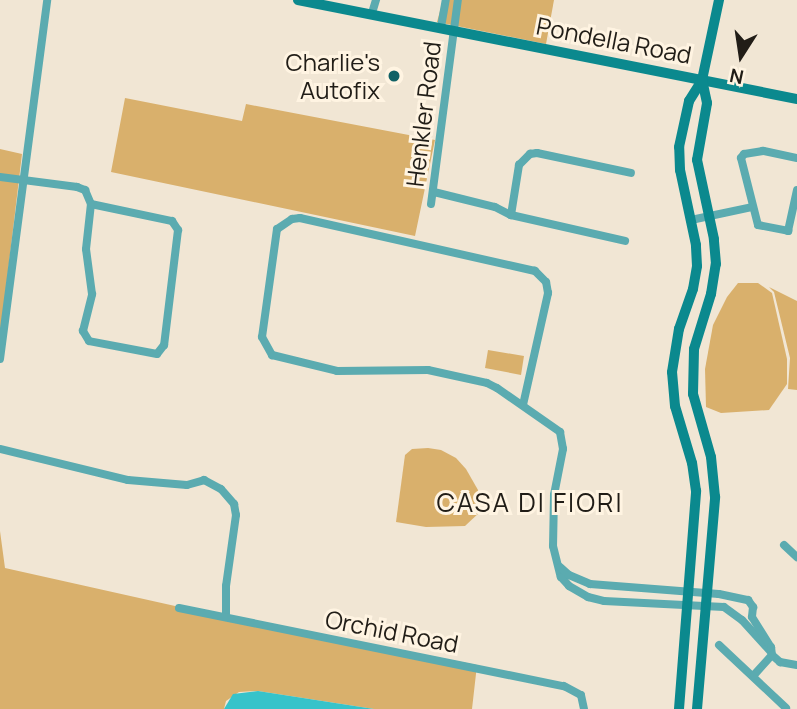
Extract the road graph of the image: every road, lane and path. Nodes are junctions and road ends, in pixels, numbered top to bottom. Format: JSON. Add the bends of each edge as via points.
{"nodes":[{"id":1,"x":47,"y":0,"type":"edge"},
{"id":2,"x":298,"y":0,"type":"edge"},
{"id":3,"x":376,"y":0,"type":"edge"},
{"id":4,"x":446,"y":0,"type":"edge"},
{"id":5,"x":458,"y":0,"type":"edge"},
{"id":6,"x":719,"y":0,"type":"edge"},
{"id":7,"x":373,"y":13,"type":"junction"},
{"id":8,"x":447,"y":28,"type":"junction"},
{"id":9,"x":702,"y":80,"type":"junction"},
{"id":10,"x":797,"y":99,"type":"edge"},
{"id":11,"x":797,"y":158,"type":"edge"},
{"id":12,"x":631,"y":173,"type":"dead end"},
{"id":13,"x":0,"y":177,"type":"edge"},
{"id":14,"x":23,"y":178,"type":"junction"},
{"id":15,"x":797,"y":190,"type":"edge"},
{"id":16,"x":434,"y":192,"type":"junction"},
{"id":17,"x":92,"y":204,"type":"junction"},
{"id":18,"x":431,"y":204,"type":"dead end"},
{"id":19,"x":752,"y":206,"type":"junction"},
{"id":20,"x":511,"y":215,"type":"junction"},
{"id":21,"x":709,"y":216,"type":"junction"},
{"id":22,"x":691,"y":220,"type":"junction"},
{"id":23,"x":625,"y":240,"type":"dead end"},
{"id":24,"x":3,"y":321,"type":"edge"},
{"id":25,"x":0,"y":359,"type":"edge"},
{"id":26,"x":523,"y":405,"type":"junction"},
{"id":27,"x":0,"y":449,"type":"edge"},
{"id":28,"x":696,"y":495,"type":"junction"},
{"id":29,"x":715,"y":497,"type":"junction"},
{"id":30,"x":784,"y":545,"type":"dead end"},
{"id":31,"x":797,"y":557,"type":"edge"},
{"id":32,"x":554,"y":558,"type":"junction"},
{"id":33,"x":687,"y":592,"type":"junction"},
{"id":34,"x":706,"y":599,"type":"junction"},
{"id":35,"x":686,"y":606,"type":"junction"},
{"id":36,"x":179,"y":608,"type":"dead end"},
{"id":37,"x":226,"y":616,"type":"junction"},
{"id":38,"x":719,"y":645,"type":"dead end"},
{"id":39,"x":771,"y":653,"type":"junction"},
{"id":40,"x":797,"y":665,"type":"edge"},
{"id":41,"x":754,"y":675,"type":"junction"},
{"id":42,"x":786,"y":708,"type":"edge"},
{"id":43,"x":584,"y":709,"type":"edge"},
{"id":44,"x":679,"y":709,"type":"edge"},
{"id":45,"x":697,"y":709,"type":"edge"}],
"edges":[{"from":1,"to":14,"type":"street"},
{"from":2,"to":7,"type":"street","name":"Pondella Road"},
{"from":3,"to":7,"type":"street"},
{"from":4,"to":8,"type":"street"},
{"from":5,"to":8,"type":"street"},
{"from":6,"to":9,"type":"street"},
{"from":7,"to":8,"type":"street","name":"Pondella Road"},
{"from":8,"to":9,"type":"street","name":"Pondella Road"},
{"from":8,"to":16,"type":"street","name":"Henkler Road"},
{"from":9,"to":10,"type":"street","name":"Pondella Road"},
{"from":9,"to":21,"type":"street","via":[[707,103],[697,160]]},
{"from":9,"to":22,"type":"street","via":[[689,101],[679,146]]},
{"from":11,"to":19,"type":"street","via":[[763,151],[744,153],[742,164]]},
{"from":12,"to":20,"type":"street","via":[[537,152],[523,158],[516,173]]},
{"from":13,"to":14,"type":"street"},
{"from":14,"to":17,"type":"street","via":[[85,190]]},
{"from":14,"to":24,"type":"street"},
{"from":15,"to":19,"type":"street","via":[[788,231],[758,225]]},
{"from":16,"to":18,"type":"street","name":"Henkler Road"},
{"from":16,"to":20,"type":"street"},
{"from":17,"to":17,"type":"street","via":[[86,248],[92,294],[83,331],[89,341],[156,354],[164,345],[177,230],[172,221]]},
{"from":19,"to":21,"type":"street"},
{"from":20,"to":23,"type":"street"},
{"from":21,"to":22,"type":"street"},
{"from":21,"to":29,"type":"street","via":[[716,264],[694,349],[692,394],[711,457]]},
{"from":22,"to":28,"type":"street","via":[[697,266],[672,372]]},
{"from":24,"to":25,"type":"street"},
{"from":26,"to":26,"type":"street","via":[[487,383],[428,370],[337,371],[272,355],[262,337],[277,229],[300,218],[535,271],[546,282],[548,293]]},
{"from":26,"to":32,"type":"street","via":[[555,427],[562,438],[553,512]]},
{"from":27,"to":37,"type":"street","via":[[120,478],[187,485],[204,480],[229,495],[236,515]]},
{"from":28,"to":29,"type":"street"},
{"from":28,"to":33,"type":"street"},
{"from":29,"to":34,"type":"street"},
{"from":30,"to":31,"type":"street"},
{"from":32,"to":33,"type":"street","via":[[569,575],[590,584]]},
{"from":32,"to":35,"type":"street","via":[[561,577],[588,597]]},
{"from":33,"to":34,"type":"street"},
{"from":33,"to":35,"type":"street"},
{"from":34,"to":35,"type":"street"},
{"from":34,"to":39,"type":"street","via":[[734,614]]},
{"from":34,"to":39,"type":"street","via":[[748,600]]},
{"from":34,"to":45,"type":"street"},
{"from":35,"to":44,"type":"street"},
{"from":36,"to":37,"type":"street","name":"Orchid Road"},
{"from":37,"to":43,"type":"street","name":"Orchid Road","via":[[564,686],[581,695]]},
{"from":38,"to":41,"type":"street"},
{"from":39,"to":40,"type":"street","via":[[780,662]]},
{"from":39,"to":41,"type":"street"},
{"from":41,"to":42,"type":"street"}]}
